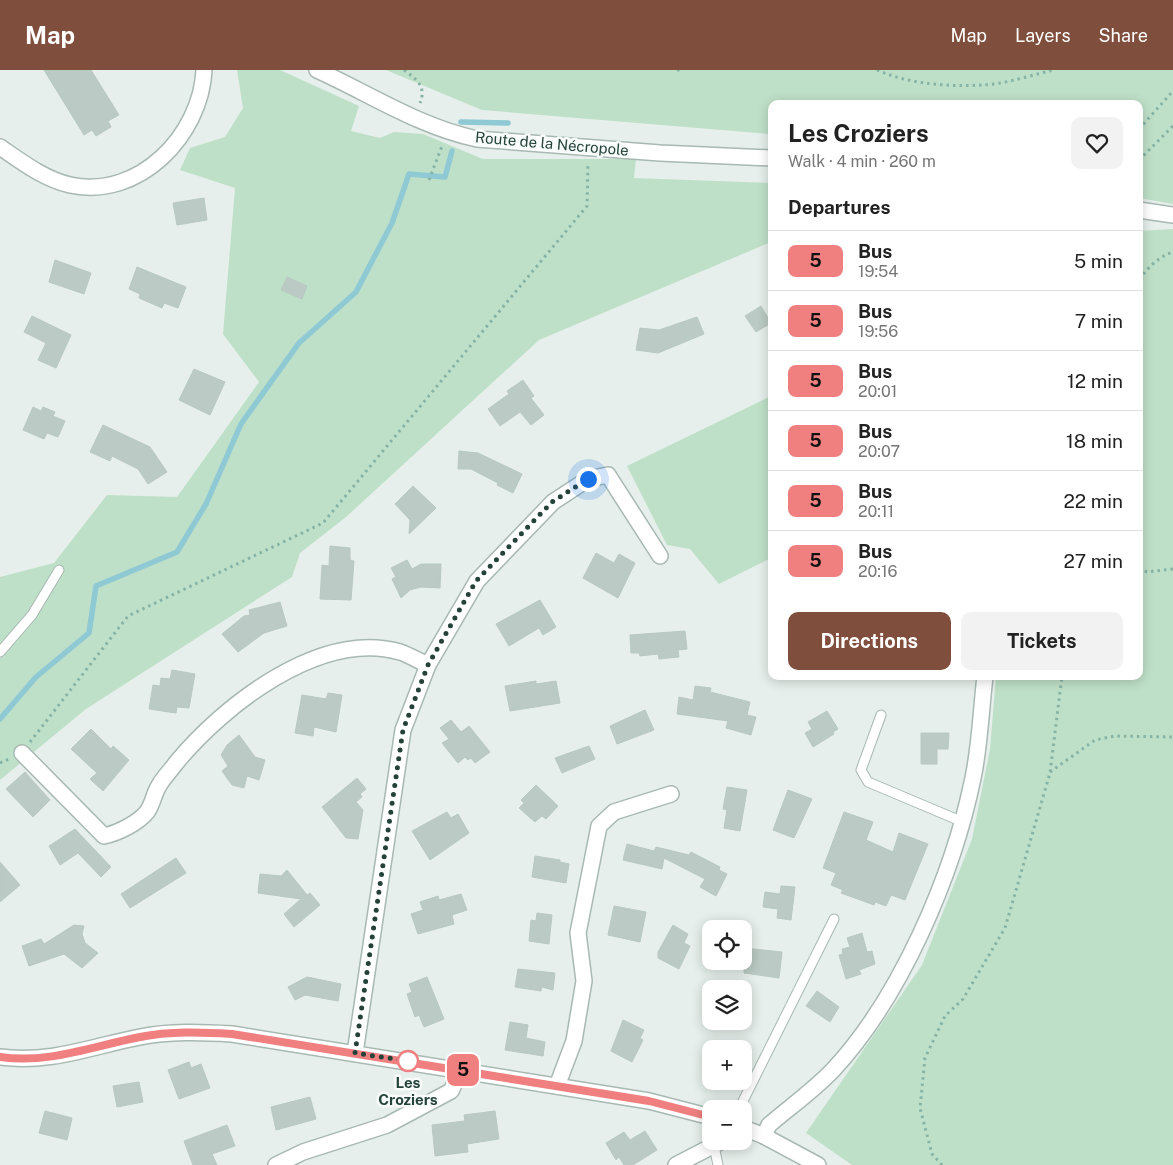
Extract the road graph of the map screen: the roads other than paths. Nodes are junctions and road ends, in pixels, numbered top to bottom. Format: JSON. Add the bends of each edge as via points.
{"nodes":[{"id":1,"x":204,"y":70,"type":"edge"},
{"id":2,"x":317,"y":70,"type":"edge"},
{"id":3,"x":0,"y":147,"type":"edge"},
{"id":4,"x":768,"y":158,"type":"edge"},
{"id":5,"x":1143,"y":211,"type":"edge"},
{"id":6,"x":1173,"y":215,"type":"edge"},
{"id":7,"x":660,"y":556,"type":"dead end"},
{"id":8,"x":59,"y":570,"type":"dead end"},
{"id":9,"x":0,"y":652,"type":"edge"},
{"id":10,"x":428,"y":665,"type":"junction"},
{"id":11,"x":985,"y":680,"type":"edge"},
{"id":12,"x":881,"y":715,"type":"dead end"},
{"id":13,"x":22,"y":754,"type":"road end"},
{"id":14,"x":671,"y":794,"type":"dead end"},
{"id":15,"x":963,"y":822,"type":"junction"},
{"id":16,"x":834,"y":919,"type":"dead end"},
{"id":17,"x":355,"y":1053,"type":"junction"},
{"id":18,"x":0,"y":1057,"type":"edge"},
{"id":19,"x":461,"y":1070,"type":"junction"},
{"id":20,"x":557,"y":1086,"type":"junction"},
{"id":21,"x":744,"y":1100,"type":"edge"},
{"id":22,"x":702,"y":1115,"type":"edge"},
{"id":23,"x":752,"y":1131,"type":"edge"},
{"id":24,"x":764,"y":1136,"type":"junction"},
{"id":25,"x":706,"y":1150,"type":"edge"},
{"id":26,"x":718,"y":1150,"type":"edge"},
{"id":27,"x":276,"y":1165,"type":"edge"},
{"id":28,"x":676,"y":1165,"type":"edge"},
{"id":29,"x":718,"y":1165,"type":"edge"},
{"id":30,"x":818,"y":1165,"type":"edge"}],
"edges":[{"from":1,"to":3,"type":"street","via":[[197,107],[178,139],[164,156],[138,175],[107,186],[71,185],[41,175]]},
{"from":2,"to":4,"type":"street","name":"Route de la Nécropole","via":[[413,118],[460,136]]},
{"from":5,"to":6,"type":"street"},
{"from":7,"to":10,"type":"street","via":[[608,475],[588,479],[552,502],[476,581]]},
{"from":8,"to":9,"type":"lane","via":[[32,615]]},
{"from":10,"to":13,"type":"street","via":[[400,652],[369,648],[331,653],[284,672],[225,712],[192,744],[159,784],[146,812],[116,834],[104,836]]},
{"from":10,"to":17,"type":"street","via":[[403,730]]},
{"from":11,"to":15,"type":"street","via":[[974,776]]},
{"from":12,"to":15,"type":"lane","via":[[861,770],[868,782]]},
{"from":14,"to":20,"type":"street","via":[[614,812],[599,826],[578,933],[584,980],[574,1041]]},
{"from":15,"to":24,"type":"street","via":[[939,890],[897,980],[832,1070],[769,1125]]},
{"from":16,"to":21,"type":"lane"},
{"from":17,"to":18,"type":"street","via":[[232,1034],[192,1032],[141,1037],[57,1057]]},
{"from":17,"to":19,"type":"street"},
{"from":19,"to":20,"type":"street"},
{"from":19,"to":27,"type":"street","via":[[451,1091],[387,1125],[303,1152]]},
{"from":20,"to":22,"type":"street","via":[[649,1101]]},
{"from":23,"to":24,"type":"street"},
{"from":24,"to":30,"type":"street"},
{"from":25,"to":28,"type":"street"},
{"from":26,"to":29,"type":"lane"}]}
